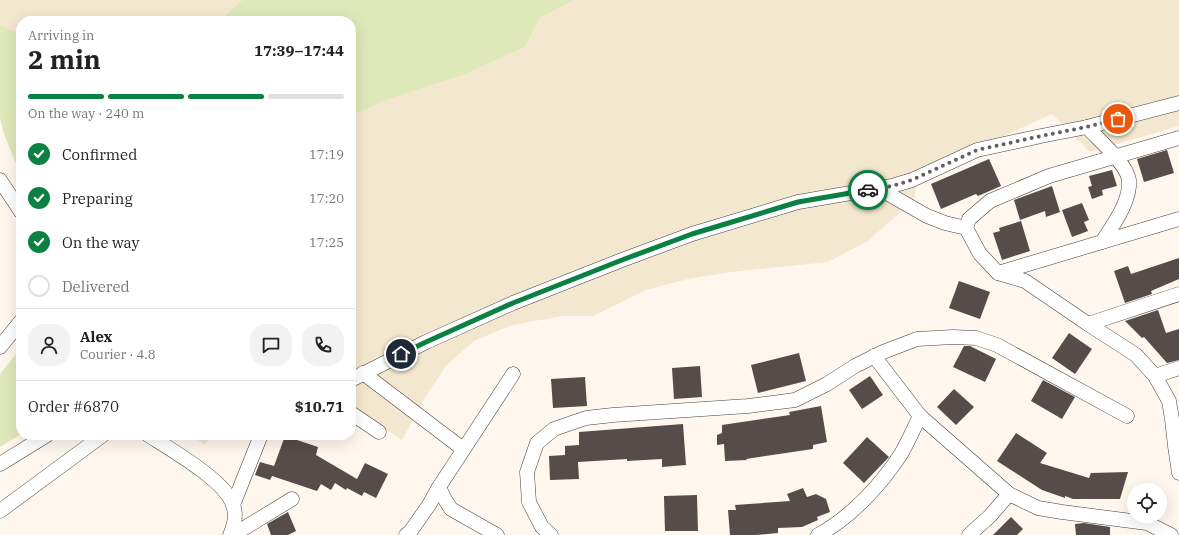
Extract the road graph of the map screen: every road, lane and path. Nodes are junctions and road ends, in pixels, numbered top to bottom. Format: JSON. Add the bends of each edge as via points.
{"nodes":[{"id":1,"x":1179,"y":103,"type":"edge"},
{"id":2,"x":1086,"y":127,"type":"junction"},
{"id":3,"x":1179,"y":138,"type":"edge"},
{"id":4,"x":1116,"y":156,"type":"junction"},
{"id":5,"x":0,"y":180,"type":"edge"},
{"id":6,"x":878,"y":188,"type":"junction"},
{"id":7,"x":16,"y":204,"type":"edge"},
{"id":8,"x":1179,"y":219,"type":"edge"},
{"id":9,"x":966,"y":228,"type":"junction"},
{"id":10,"x":1102,"y":242,"type":"junction"},
{"id":11,"x":998,"y":273,"type":"junction"},
{"id":12,"x":1179,"y":294,"type":"edge"},
{"id":13,"x":1088,"y":324,"type":"junction"},
{"id":14,"x":16,"y":327,"type":"edge"},
{"id":15,"x":0,"y":347,"type":"edge"},
{"id":16,"x":874,"y":356,"type":"junction"},
{"id":17,"x":1179,"y":368,"type":"edge"},
{"id":18,"x":513,"y":374,"type":"dead end"},
{"id":19,"x":1156,"y":376,"type":"junction"},
{"id":20,"x":357,"y":377,"type":"edge"},
{"id":21,"x":356,"y":416,"type":"edge"},
{"id":22,"x":920,"y":416,"type":"junction"},
{"id":23,"x":1127,"y":416,"type":"dead end"},
{"id":24,"x":379,"y":432,"type":"dead end"},
{"id":25,"x":39,"y":440,"type":"edge"},
{"id":26,"x":96,"y":440,"type":"edge"},
{"id":27,"x":155,"y":440,"type":"edge"},
{"id":28,"x":259,"y":440,"type":"edge"},
{"id":29,"x":463,"y":449,"type":"junction"},
{"id":30,"x":0,"y":464,"type":"edge"},
{"id":31,"x":1179,"y":473,"type":"edge"},
{"id":32,"x":439,"y":487,"type":"junction"},
{"id":33,"x":1010,"y":494,"type":"junction"},
{"id":34,"x":292,"y":499,"type":"dead end"},
{"id":35,"x":233,"y":505,"type":"junction"},
{"id":36,"x":0,"y":511,"type":"edge"},
{"id":37,"x":230,"y":535,"type":"edge"},
{"id":38,"x":233,"y":535,"type":"edge"},
{"id":39,"x":406,"y":535,"type":"edge"},
{"id":40,"x":497,"y":535,"type":"edge"},
{"id":41,"x":551,"y":535,"type":"edge"},
{"id":42,"x":818,"y":535,"type":"edge"},
{"id":43,"x":968,"y":535,"type":"edge"},
{"id":44,"x":1171,"y":535,"type":"edge"}],
"edges":[{"from":1,"to":2,"type":"street"},
{"from":2,"to":4,"type":"street"},
{"from":2,"to":6,"type":"street","via":[[977,150],[912,180]]},
{"from":3,"to":4,"type":"street"},
{"from":4,"to":9,"type":"street","via":[[1049,176],[990,201],[969,219]]},
{"from":4,"to":10,"type":"street","via":[[1129,178],[1129,190],[1120,213]]},
{"from":5,"to":7,"type":"street"},
{"from":6,"to":9,"type":"street","via":[[927,216]]},
{"from":6,"to":20,"type":"street","via":[[798,202],[692,234],[513,303],[426,342]]},
{"from":8,"to":10,"type":"street"},
{"from":9,"to":11,"type":"street","via":[[980,254]]},
{"from":10,"to":11,"type":"street"},
{"from":11,"to":13,"type":"street","via":[[1025,280]]},
{"from":12,"to":13,"type":"street"},
{"from":13,"to":19,"type":"street","via":[[1136,355]]},
{"from":14,"to":15,"type":"street"},
{"from":16,"to":22,"type":"street"},
{"from":16,"to":23,"type":"street","via":[[917,339],[976,338],[997,345]]},
{"from":16,"to":41,"type":"street","via":[[795,400],[748,406],[599,416],[554,429],[537,444],[527,472],[529,502],[542,527]]},
{"from":17,"to":19,"type":"street"},
{"from":18,"to":29,"type":"street"},
{"from":19,"to":31,"type":"street","via":[[1168,402]]},
{"from":20,"to":29,"type":"street"},
{"from":21,"to":24,"type":"street"},
{"from":22,"to":33,"type":"street"},
{"from":22,"to":42,"type":"street","via":[[901,454],[876,487],[848,515]]},
{"from":25,"to":30,"type":"street"},
{"from":26,"to":36,"type":"street"},
{"from":27,"to":35,"type":"street","via":[[215,481]]},
{"from":28,"to":35,"type":"street"},
{"from":29,"to":32,"type":"street"},
{"from":32,"to":39,"type":"street","via":[[429,506]]},
{"from":32,"to":40,"type":"street","via":[[451,509]]},
{"from":33,"to":43,"type":"street"},
{"from":33,"to":44,"type":"street","via":[[1038,508],[1147,523]]},
{"from":34,"to":38,"type":"street"},
{"from":35,"to":37,"type":"street","via":[[235,522]]}]}
